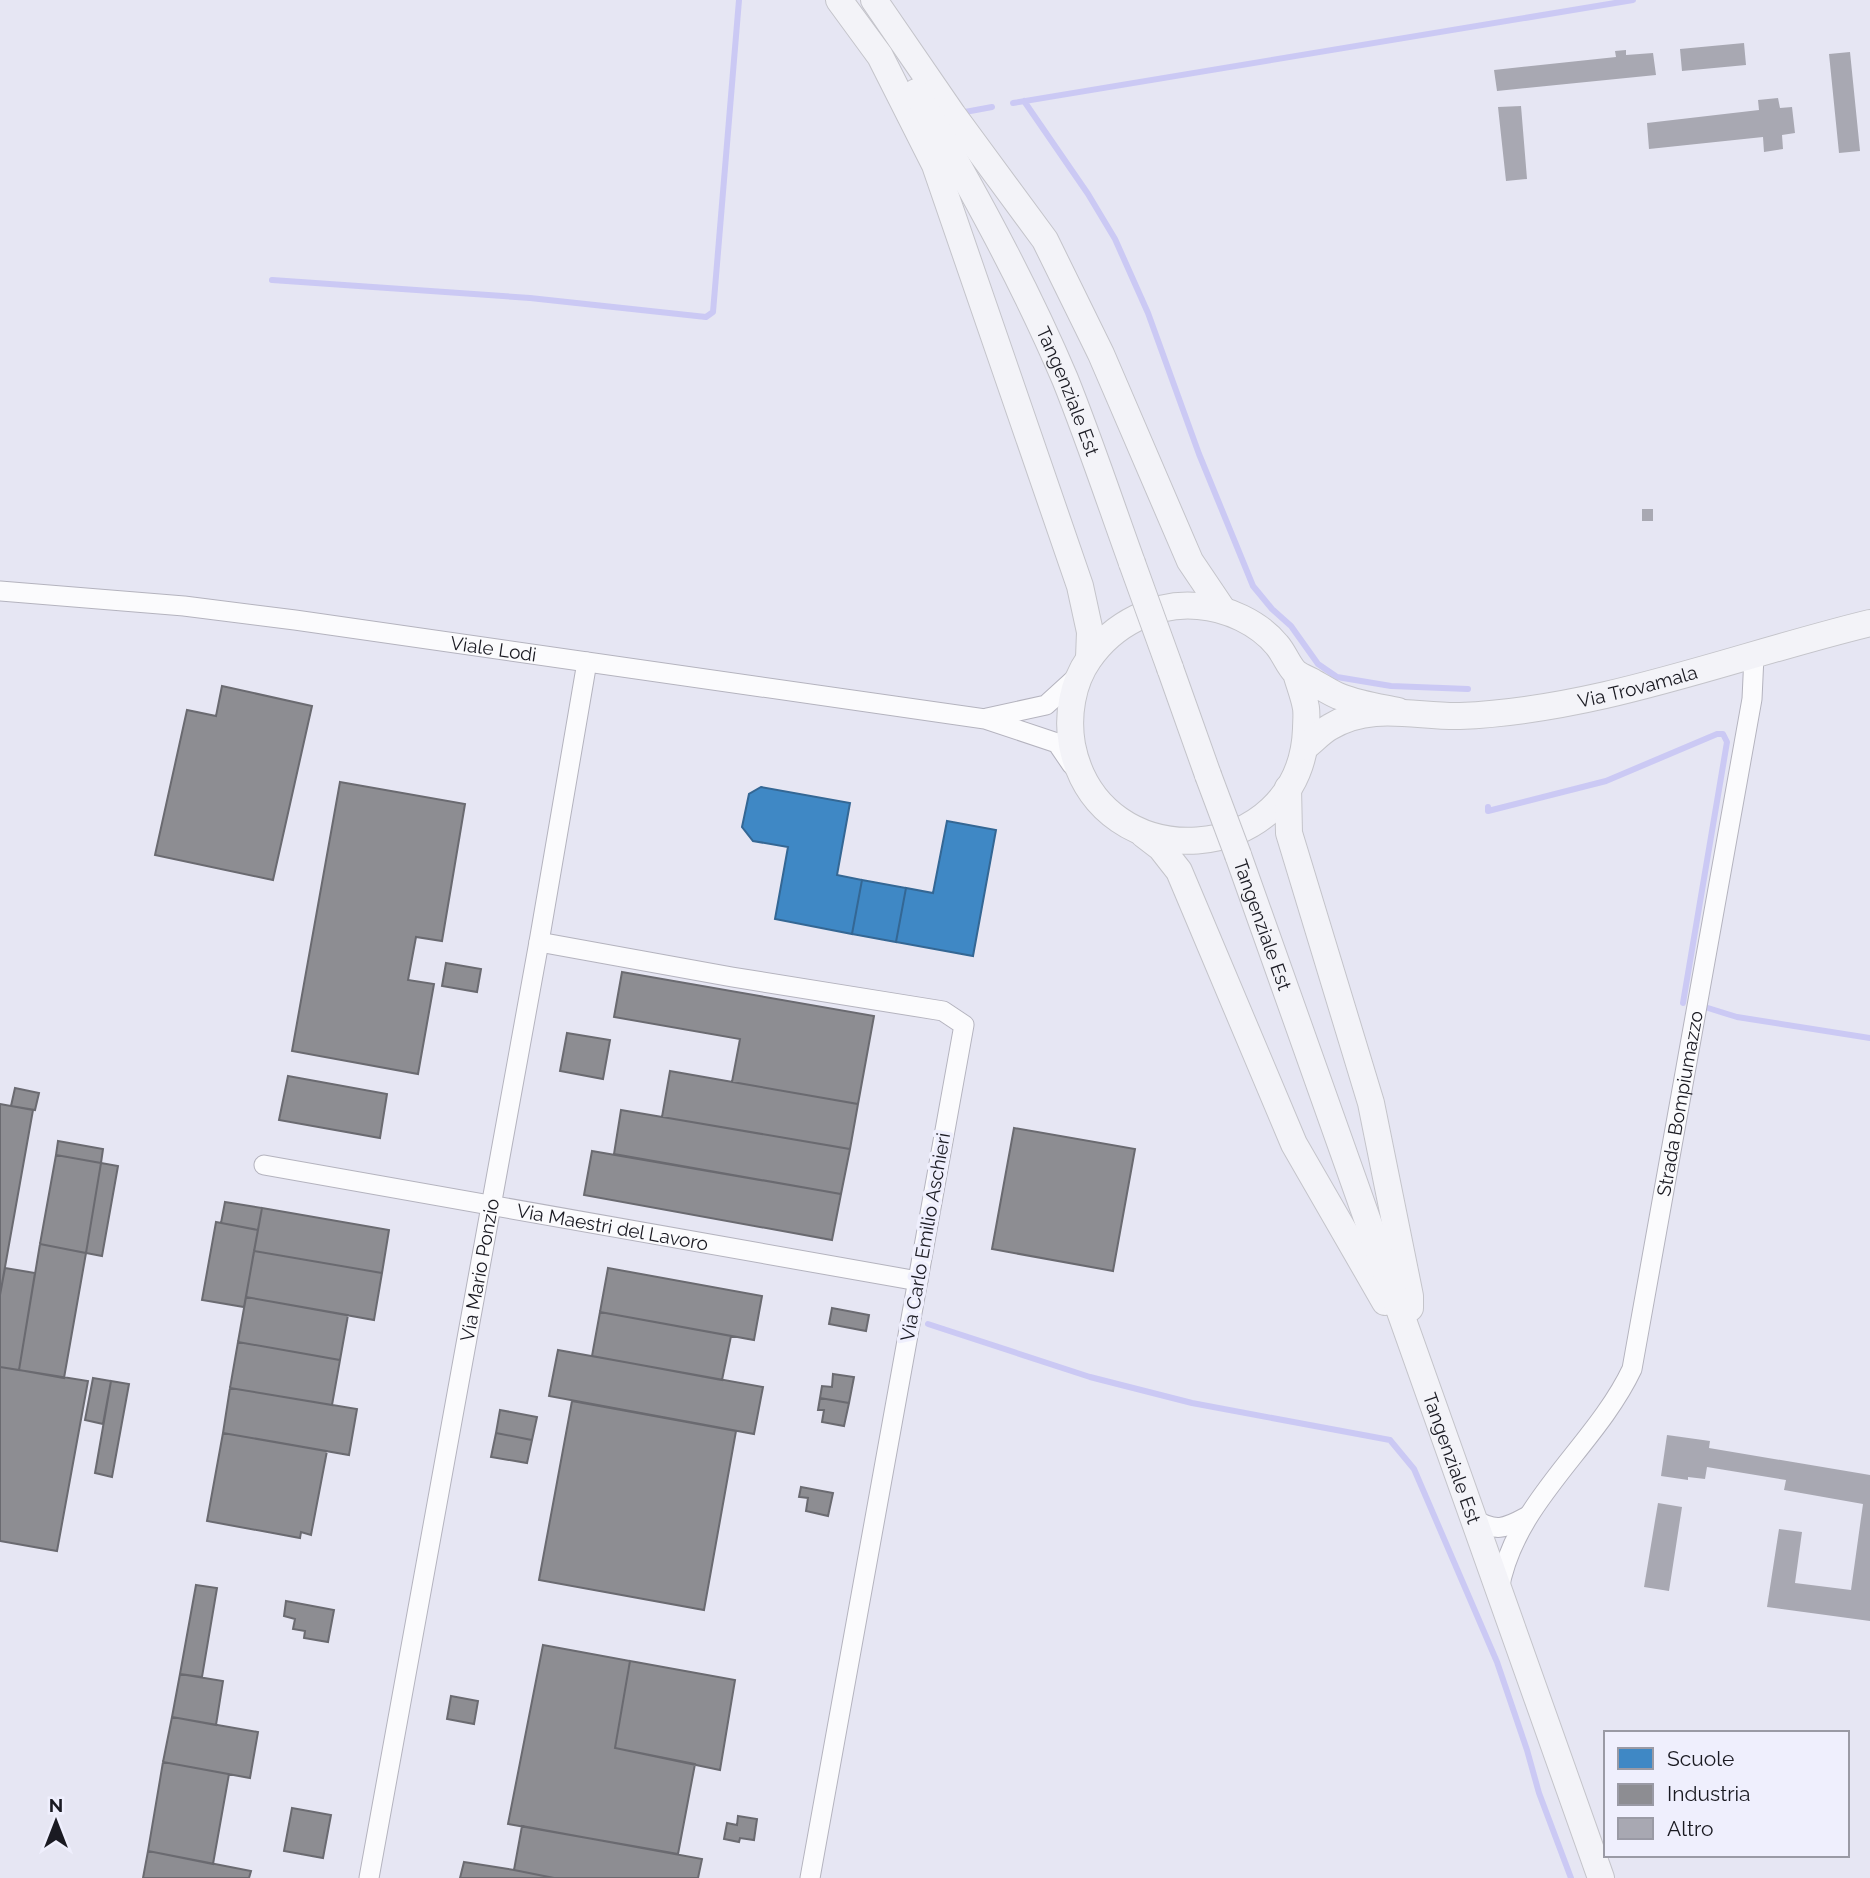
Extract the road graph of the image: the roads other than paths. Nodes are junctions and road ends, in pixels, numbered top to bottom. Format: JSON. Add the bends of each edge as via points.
{"nodes":[{"id":1,"x":839,"y":0,"type":"edge"},
{"id":2,"x":859,"y":0,"type":"edge"},
{"id":3,"x":874,"y":0,"type":"edge"},
{"id":4,"x":0,"y":591,"type":"edge"},
{"id":5,"x":1223,"y":610,"type":"junction"},
{"id":6,"x":1870,"y":623,"type":"edge"},
{"id":7,"x":1754,"y":656,"type":"junction"},
{"id":8,"x":587,"y":662,"type":"junction"},
{"id":9,"x":1085,"y":666,"type":"junction"},
{"id":10,"x":1296,"y":673,"type":"junction"},
{"id":11,"x":1398,"y":711,"type":"junction"},
{"id":12,"x":985,"y":719,"type":"junction"},
{"id":13,"x":1305,"y":747,"type":"junction"},
{"id":14,"x":1288,"y":788,"type":"junction"},
{"id":15,"x":1089,"y":789,"type":"junction"},
{"id":16,"x":1139,"y":832,"type":"junction"},
{"id":17,"x":539,"y":942,"type":"junction"},
{"id":18,"x":264,"y":1165,"type":"dead end"},
{"id":19,"x":489,"y":1206,"type":"junction"},
{"id":20,"x":918,"y":1281,"type":"junction"},
{"id":21,"x":1409,"y":1338,"type":"junction"},
{"id":22,"x":1526,"y":1517,"type":"junction"},
{"id":23,"x":1473,"y":1519,"type":"junction"},
{"id":24,"x":1499,"y":1590,"type":"junction"},
{"id":25,"x":369,"y":1878,"type":"edge"},
{"id":26,"x":810,"y":1878,"type":"edge"},
{"id":27,"x":1601,"y":1878,"type":"edge"}],
"edges":[{"from":1,"to":9,"type":"main road","via":[[880,56],[935,165],[1080,586],[1090,632]]},
{"from":2,"to":21,"type":"main road","name":"Tangenziale Est","bridge":true,"via":[[967,181],[1065,380]]},
{"from":3,"to":5,"type":"main road","via":[[1045,240],[1101,354],[1190,561]]},
{"from":4,"to":8,"type":"street","name":"Viale Lodi","via":[[184,606]]},
{"from":5,"to":9,"type":"main road","via":[[1173,606],[1148,612],[1115,631]]},
{"from":5,"to":10,"type":"main road","via":[[1249,622],[1276,644]]},
{"from":6,"to":7,"type":"main road","name":"Via Trovamala"},
{"from":7,"to":11,"type":"main road","name":"Via Trovamala","via":[[1543,709],[1458,716]]},
{"from":7,"to":22,"type":"street","name":"Strada Bompiumazzo","via":[[1752,699],[1634,1362],[1612,1405]]},
{"from":8,"to":12,"type":"street","name":"Viale Lodi"},
{"from":8,"to":17,"type":"street","name":"Via Mario Ponzio"},
{"from":9,"to":12,"type":"street","name":"Viale Lodi","via":[[1046,705]]},
{"from":9,"to":15,"type":"main road","via":[[1071,702],[1070,732],[1076,762]]},
{"from":10,"to":11,"type":"main road","name":"Via Trovamala","via":[[1340,697]]},
{"from":10,"to":13,"type":"main road","via":[[1306,709]]},
{"from":11,"to":13,"type":"main road","name":"Via Trovamala","via":[[1354,716],[1329,727]]},
{"from":12,"to":15,"type":"street","name":"Viale Lodi","via":[[1057,743]]},
{"from":13,"to":14,"type":"main road"},
{"from":14,"to":16,"type":"main road","via":[[1270,810],[1222,837],[1194,842]]},
{"from":14,"to":21,"type":"main road","via":[[1289,833],[1371,1103],[1410,1296]]},
{"from":15,"to":16,"type":"main road","via":[[1111,814]]},
{"from":16,"to":21,"type":"main road","via":[[1161,848],[1179,871],[1294,1144]]},
{"from":17,"to":19,"type":"street","name":"Via Mario Ponzio"},
{"from":17,"to":20,"type":"street","name":"Via Carlo Emilio Aschieri","via":[[943,1011],[956,1017],[964,1025]]},
{"from":18,"to":19,"type":"street","name":"Via Maestri del Lavoro"},
{"from":19,"to":20,"type":"street","name":"Via Maestri del Lavoro"},
{"from":19,"to":25,"type":"street","name":"Via Mario Ponzio"},
{"from":20,"to":26,"type":"street","name":"Via Carlo Emilio Aschieri"},
{"from":21,"to":23,"type":"main road","name":"Tangenziale Est"},
{"from":22,"to":23,"type":"street","via":[[1508,1527],[1494,1528]]},
{"from":22,"to":24,"type":"street","name":"Strada Bompiumazzo","via":[[1502,1571]]},
{"from":23,"to":24,"type":"main road","name":"Tangenziale Est"},
{"from":24,"to":27,"type":"main road","name":"Tangenziale Est"}]}
